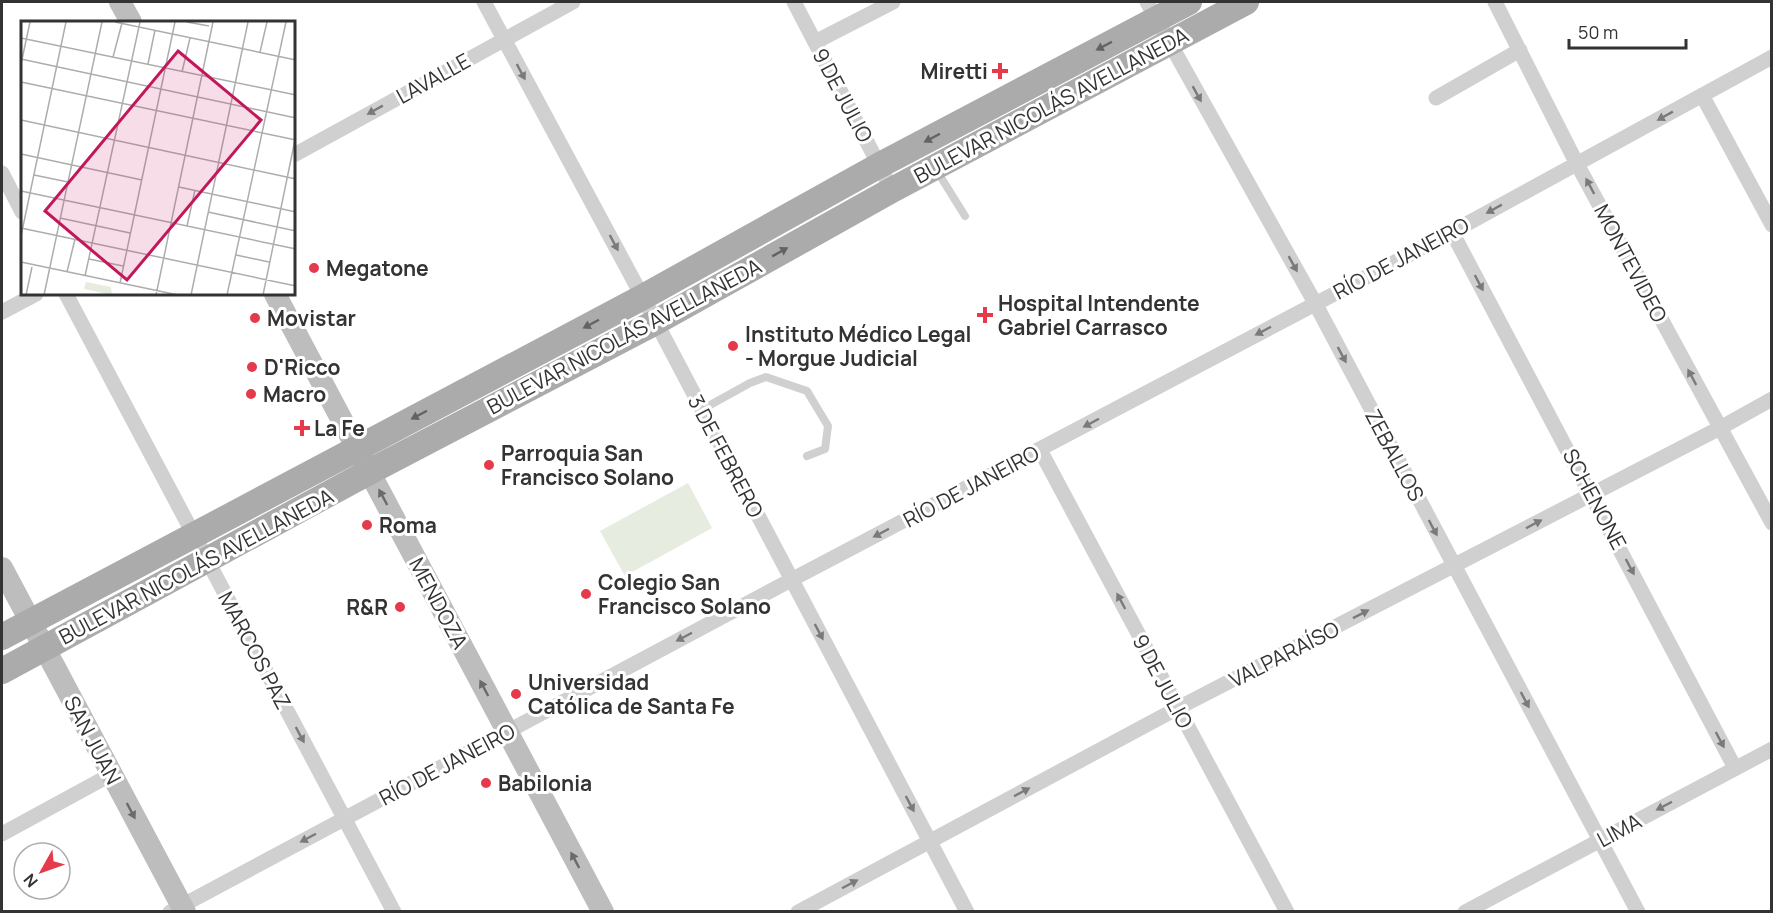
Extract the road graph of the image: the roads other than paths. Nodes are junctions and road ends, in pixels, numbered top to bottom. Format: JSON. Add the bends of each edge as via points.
{"nodes":[{"id":1,"x":120,"y":2,"type":"edge"},
{"id":2,"x":484,"y":2,"type":"edge"},
{"id":3,"x":573,"y":2,"type":"edge"},
{"id":4,"x":794,"y":2,"type":"edge"},
{"id":5,"x":893,"y":2,"type":"edge"},
{"id":6,"x":1189,"y":2,"type":"edge"},
{"id":7,"x":1246,"y":2,"type":"edge"},
{"id":8,"x":1495,"y":2,"type":"edge"},
{"id":9,"x":1151,"y":10,"type":"edge"},
{"id":10,"x":130,"y":21,"type":"edge"},
{"id":11,"x":504,"y":39,"type":"junction"},
{"id":12,"x":815,"y":42,"type":"junction"},
{"id":13,"x":1169,"y":43,"type":"junction"},
{"id":14,"x":1520,"y":50,"type":"junction"},
{"id":15,"x":1772,"y":57,"type":"edge"},
{"id":16,"x":1702,"y":95,"type":"junction"},
{"id":17,"x":1436,"y":98,"type":"dead end"},
{"id":18,"x":296,"y":154,"type":"edge"},
{"id":19,"x":1577,"y":164,"type":"junction"},
{"id":20,"x":880,"y":165,"type":"junction"},
{"id":21,"x":935,"y":167,"type":"junction"},
{"id":22,"x":2,"y":173,"type":"edge"},
{"id":23,"x":892,"y":190,"type":"junction"},
{"id":24,"x":21,"y":210,"type":"edge"},
{"id":25,"x":965,"y":216,"type":"dead end"},
{"id":26,"x":1772,"y":225,"type":"edge"},
{"id":27,"x":1452,"y":232,"type":"junction"},
{"id":28,"x":32,"y":296,"type":"edge"},
{"id":29,"x":67,"y":296,"type":"edge"},
{"id":30,"x":276,"y":296,"type":"edge"},
{"id":31,"x":643,"y":297,"type":"junction"},
{"id":32,"x":1315,"y":303,"type":"junction"},
{"id":33,"x":2,"y":312,"type":"edge"},
{"id":34,"x":656,"y":322,"type":"junction"},
{"id":35,"x":1772,"y":399,"type":"edge"},
{"id":36,"x":701,"y":411,"type":"junction"},
{"id":37,"x":1720,"y":428,"type":"junction"},
{"id":38,"x":357,"y":448,"type":"junction"},
{"id":39,"x":1040,"y":450,"type":"junction"},
{"id":40,"x":807,"y":456,"type":"dead end"},
{"id":41,"x":369,"y":472,"type":"junction"},
{"id":42,"x":1592,"y":494,"type":"junction"},
{"id":43,"x":1772,"y":523,"type":"edge"},
{"id":44,"x":194,"y":534,"type":"junction"},
{"id":45,"x":207,"y":560,"type":"junction"},
{"id":46,"x":1453,"y":567,"type":"junction"},
{"id":47,"x":2,"y":568,"type":"edge"},
{"id":48,"x":791,"y":580,"type":"junction"},
{"id":49,"x":30,"y":621,"type":"junction"},
{"id":50,"x":2,"y":637,"type":"edge"},
{"id":51,"x":44,"y":648,"type":"junction"},
{"id":52,"x":2,"y":671,"type":"edge"},
{"id":53,"x":1178,"y":708,"type":"junction"},
{"id":54,"x":507,"y":731,"type":"junction"},
{"id":55,"x":1772,"y":749,"type":"edge"},
{"id":56,"x":1735,"y":768,"type":"junction"},
{"id":57,"x":112,"y":774,"type":"junction"},
{"id":58,"x":344,"y":819,"type":"junction"},
{"id":59,"x":2,"y":834,"type":"edge"},
{"id":60,"x":1600,"y":840,"type":"junction"},
{"id":61,"x":930,"y":841,"type":"junction"},
{"id":62,"x":179,"y":909,"type":"edge"},
{"id":63,"x":394,"y":912,"type":"edge"},
{"id":64,"x":603,"y":912,"type":"edge"},
{"id":65,"x":798,"y":912,"type":"edge"},
{"id":66,"x":967,"y":912,"type":"edge"},
{"id":67,"x":1287,"y":912,"type":"edge"},
{"id":68,"x":1465,"y":912,"type":"edge"},
{"id":69,"x":1638,"y":912,"type":"edge"}],
"edges":[{"from":1,"to":10,"type":"main road"},
{"from":2,"to":11,"type":"street","name":"3 DE FEBRERO"},
{"from":3,"to":11,"type":"street","name":"LAVALLE"},
{"from":4,"to":12,"type":"street","name":"9 DE JULIO"},
{"from":5,"to":12,"type":"street"},
{"from":6,"to":9,"type":"main road","name":"BULEVAR NICOLÁS AVELLANEDA"},
{"from":7,"to":13,"type":"main road","name":"BULEVAR NICOLÁS AVELLANEDA"},
{"from":8,"to":14,"type":"street","name":"MONTEVIDEO"},
{"from":9,"to":13,"type":"street","name":"ZEBALLOS"},
{"from":9,"to":20,"type":"main road","name":"BULEVAR NICOLÁS AVELLANEDA","one_way":true},
{"from":11,"to":18,"type":"street","name":"LAVALLE","one_way":true},
{"from":11,"to":31,"type":"street","name":"3 DE FEBRERO","one_way":true},
{"from":12,"to":20,"type":"street","name":"9 DE JULIO"},
{"from":13,"to":21,"type":"main road","name":"BULEVAR NICOLÁS AVELLANEDA"},
{"from":13,"to":32,"type":"street","name":"ZEBALLOS","one_way":true},
{"from":14,"to":17,"type":"street"},
{"from":14,"to":19,"type":"street","name":"MONTEVIDEO"},
{"from":15,"to":16,"type":"street","name":"RÍO DE JANEIRO"},
{"from":16,"to":19,"type":"street","name":"RÍO DE JANEIRO","one_way":true},
{"from":16,"to":26,"type":"street"},
{"from":19,"to":27,"type":"street","name":"RÍO DE JANEIRO","one_way":true},
{"from":37,"to":19,"type":"street","name":"MONTEVIDEO","one_way":true},
{"from":20,"to":23,"type":"street","name":"9 DE JULIO"},
{"from":20,"to":31,"type":"main road","name":"BULEVAR NICOLÁS AVELLANEDA"},
{"from":21,"to":23,"type":"main road","name":"BULEVAR NICOLÁS AVELLANEDA"},
{"from":21,"to":25,"type":"lane"},
{"from":22,"to":24,"type":"street"},
{"from":34,"to":23,"type":"main road","name":"BULEVAR NICOLÁS AVELLANEDA","one_way":true},
{"from":27,"to":32,"type":"street","name":"RÍO DE JANEIRO"},
{"from":27,"to":42,"type":"street","name":"SCHENONE","one_way":true},
{"from":28,"to":33,"type":"street"},
{"from":29,"to":44,"type":"street","name":"MARCOS PAZ"},
{"from":30,"to":38,"type":"main road","name":"MENDOZA"},
{"from":31,"to":34,"type":"street","name":"3 DE FEBRERO"},
{"from":31,"to":38,"type":"main road","name":"BULEVAR NICOLÁS AVELLANEDA","one_way":true},
{"from":32,"to":39,"type":"street","name":"RÍO DE JANEIRO","one_way":true},
{"from":32,"to":46,"type":"street","name":"ZEBALLOS","one_way":true},
{"from":34,"to":36,"type":"street","name":"3 DE FEBRERO"},
{"from":34,"to":41,"type":"main road","name":"BULEVAR NICOLÁS AVELLANEDA"},
{"from":35,"to":37,"type":"street","name":"VALPARAÍSO"},
{"from":36,"to":40,"type":"lane","via":[[766,377],[807,391],[828,426],[825,448]]},
{"from":36,"to":48,"type":"street","name":"3 DE FEBRERO"},
{"from":37,"to":42,"type":"street","name":"VALPARAÍSO"},
{"from":37,"to":43,"type":"street","name":"MONTEVIDEO"},
{"from":38,"to":41,"type":"main road","name":"MENDOZA"},
{"from":38,"to":44,"type":"main road","name":"BULEVAR NICOLÁS AVELLANEDA"},
{"from":39,"to":48,"type":"street","name":"RÍO DE JANEIRO","one_way":true},
{"from":53,"to":39,"type":"street","name":"9 DE JULIO","one_way":true},
{"from":41,"to":45,"type":"main road","name":"BULEVAR NICOLÁS AVELLANEDA"},
{"from":54,"to":41,"type":"main road","name":"MENDOZA","one_way":true},
{"from":46,"to":42,"type":"street","name":"VALPARAÍSO","one_way":true},
{"from":42,"to":56,"type":"street","name":"SCHENONE","one_way":true},
{"from":44,"to":45,"type":"street","name":"MARCOS PAZ"},
{"from":44,"to":49,"type":"main road","name":"BULEVAR NICOLÁS AVELLANEDA"},
{"from":45,"to":51,"type":"main road","name":"BULEVAR NICOLÁS AVELLANEDA"},
{"from":45,"to":58,"type":"street","name":"MARCOS PAZ","one_way":true},
{"from":53,"to":46,"type":"street","name":"VALPARAÍSO","one_way":true},
{"from":46,"to":60,"type":"street","name":"ZEBALLOS","one_way":true},
{"from":47,"to":49,"type":"main road","name":"SAN JUAN"},
{"from":48,"to":54,"type":"street","name":"RÍO DE JANEIRO","one_way":true},
{"from":48,"to":61,"type":"street","name":"3 DE FEBRERO","one_way":true},
{"from":49,"to":50,"type":"main road","name":"BULEVAR NICOLÁS AVELLANEDA"},
{"from":49,"to":51,"type":"main road","name":"SAN JUAN"},
{"from":51,"to":52,"type":"main road","name":"BULEVAR NICOLÁS AVELLANEDA"},
{"from":51,"to":57,"type":"main road","name":"SAN JUAN"},
{"from":61,"to":53,"type":"street","name":"VALPARAÍSO","one_way":true},
{"from":53,"to":67,"type":"street","name":"9 DE JULIO"},
{"from":54,"to":58,"type":"street","name":"RÍO DE JANEIRO"},
{"from":64,"to":54,"type":"main road","name":"MENDOZA","one_way":true},
{"from":55,"to":56,"type":"street","name":"LIMA"},
{"from":56,"to":60,"type":"street","name":"LIMA","one_way":true},
{"from":57,"to":59,"type":"street"},
{"from":57,"to":62,"type":"main road","name":"SAN JUAN","one_way":true},
{"from":58,"to":62,"type":"street","name":"RÍO DE JANEIRO","one_way":true},
{"from":58,"to":63,"type":"street","name":"MARCOS PAZ"},
{"from":60,"to":68,"type":"street","name":"LIMA"},
{"from":60,"to":69,"type":"street","name":"ZEBALLOS"},
{"from":65,"to":61,"type":"street","name":"VALPARAÍSO","one_way":true},
{"from":61,"to":66,"type":"street","name":"3 DE FEBRERO"}]}
